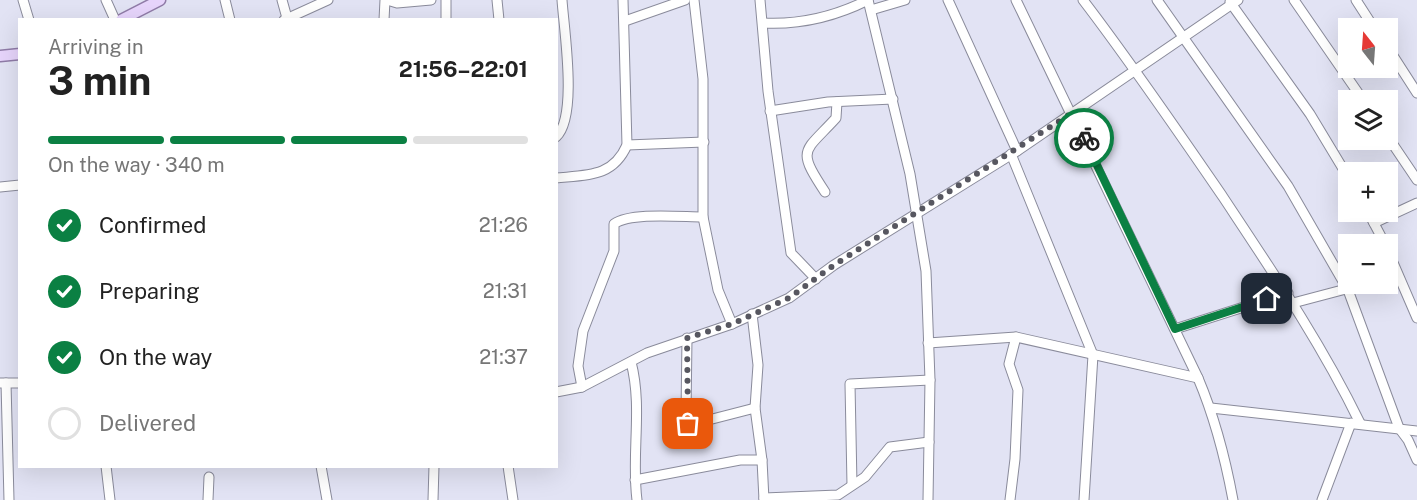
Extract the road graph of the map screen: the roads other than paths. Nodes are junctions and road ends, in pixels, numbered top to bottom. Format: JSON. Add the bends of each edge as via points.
{"nodes":[{"id":1,"x":23,"y":0,"type":"edge"},
{"id":2,"x":106,"y":0,"type":"edge"},
{"id":3,"x":160,"y":0,"type":"edge"},
{"id":4,"x":225,"y":0,"type":"edge"},
{"id":5,"x":282,"y":0,"type":"edge"},
{"id":6,"x":324,"y":0,"type":"edge"},
{"id":7,"x":386,"y":0,"type":"edge"},
{"id":8,"x":431,"y":0,"type":"edge"},
{"id":9,"x":446,"y":0,"type":"edge"},
{"id":10,"x":497,"y":0,"type":"edge"},
{"id":11,"x":562,"y":0,"type":"edge"},
{"id":12,"x":623,"y":0,"type":"edge"},
{"id":13,"x":685,"y":0,"type":"edge"},
{"id":14,"x":694,"y":0,"type":"edge"},
{"id":15,"x":760,"y":0,"type":"edge"},
{"id":16,"x":905,"y":0,"type":"edge"},
{"id":17,"x":948,"y":0,"type":"edge"},
{"id":18,"x":1016,"y":0,"type":"edge"},
{"id":19,"x":1083,"y":0,"type":"edge"},
{"id":20,"x":1157,"y":0,"type":"edge"},
{"id":21,"x":1294,"y":0,"type":"edge"},
{"id":22,"x":1356,"y":0,"type":"edge"},
{"id":23,"x":1233,"y":2,"type":"edge"},
{"id":24,"x":869,"y":3,"type":"edge"},
{"id":25,"x":138,"y":16,"type":"edge"},
{"id":26,"x":28,"y":18,"type":"edge"},
{"id":27,"x":114,"y":18,"type":"edge"},
{"id":28,"x":230,"y":18,"type":"edge"},
{"id":29,"x":285,"y":18,"type":"edge"},
{"id":30,"x":287,"y":18,"type":"edge"},
{"id":31,"x":384,"y":18,"type":"edge"},
{"id":32,"x":446,"y":18,"type":"edge"},
{"id":33,"x":499,"y":18,"type":"edge"},
{"id":34,"x":1368,"y":18,"type":"edge"},
{"id":35,"x":625,"y":21,"type":"junction"},
{"id":36,"x":763,"y":23,"type":"junction"},
{"id":37,"x":1183,"y":37,"type":"junction"},
{"id":38,"x":561,"y":43,"type":"edge"},
{"id":39,"x":18,"y":54,"type":"edge"},
{"id":40,"x":0,"y":56,"type":"edge"},
{"id":41,"x":1398,"y":64,"type":"edge"},
{"id":42,"x":1135,"y":68,"type":"junction"},
{"id":43,"x":1356,"y":90,"type":"edge"},
{"id":44,"x":1417,"y":93,"type":"edge"},
{"id":45,"x":893,"y":99,"type":"junction"},
{"id":46,"x":837,"y":102,"type":"junction"},
{"id":47,"x":770,"y":111,"type":"junction"},
{"id":48,"x":1072,"y":113,"type":"junction"},
{"id":49,"x":558,"y":135,"type":"edge"},
{"id":50,"x":704,"y":142,"type":"junction"},
{"id":51,"x":627,"y":145,"type":"junction"},
{"id":52,"x":1397,"y":150,"type":"edge"},
{"id":53,"x":1014,"y":153,"type":"junction"},
{"id":54,"x":1339,"y":162,"type":"edge"},
{"id":55,"x":558,"y":178,"type":"edge"},
{"id":56,"x":1417,"y":180,"type":"edge"},
{"id":57,"x":18,"y":185,"type":"edge"},
{"id":58,"x":0,"y":187,"type":"edge"},
{"id":59,"x":825,"y":192,"type":"dead end"},
{"id":60,"x":1417,"y":203,"type":"edge"},
{"id":61,"x":917,"y":214,"type":"junction"},
{"id":62,"x":703,"y":217,"type":"junction"},
{"id":63,"x":1374,"y":223,"type":"joint"},
{"id":64,"x":1380,"y":234,"type":"edge"},
{"id":65,"x":1338,"y":273,"type":"edge"},
{"id":66,"x":816,"y":279,"type":"junction"},
{"id":67,"x":1398,"y":284,"type":"edge"},
{"id":68,"x":1338,"y":292,"type":"edge"},
{"id":69,"x":1288,"y":293,"type":"junction"},
{"id":70,"x":1349,"y":294,"type":"edge"},
{"id":71,"x":1293,"y":303,"type":"junction"},
{"id":72,"x":752,"y":314,"type":"junction"},
{"id":73,"x":1417,"y":318,"type":"edge"},
{"id":74,"x":732,"y":324,"type":"junction"},
{"id":75,"x":1175,"y":329,"type":"junction"},
{"id":76,"x":1016,"y":337,"type":"junction"},
{"id":77,"x":687,"y":338,"type":"junction"},
{"id":78,"x":928,"y":343,"type":"junction"},
{"id":79,"x":1093,"y":356,"type":"junction"},
{"id":80,"x":631,"y":362,"type":"junction"},
{"id":81,"x":1198,"y":378,"type":"junction"},
{"id":82,"x":930,"y":380,"type":"junction"},
{"id":83,"x":3,"y":383,"type":"edge"},
{"id":84,"x":582,"y":387,"type":"junction"},
{"id":85,"x":558,"y":392,"type":"edge"},
{"id":86,"x":755,"y":408,"type":"junction"},
{"id":87,"x":1211,"y":408,"type":"junction"},
{"id":88,"x":1355,"y":423,"type":"junction"},
{"id":89,"x":1399,"y":428,"type":"junction"},
{"id":90,"x":1417,"y":431,"type":"edge"},
{"id":91,"x":929,"y":442,"type":"junction"},
{"id":92,"x":762,"y":460,"type":"junction"},
{"id":93,"x":1417,"y":460,"type":"edge"},
{"id":94,"x":106,"y":468,"type":"edge"},
{"id":95,"x":321,"y":468,"type":"edge"},
{"id":96,"x":434,"y":468,"type":"edge"},
{"id":97,"x":508,"y":468,"type":"edge"},
{"id":98,"x":208,"y":477,"type":"dead end"},
{"id":99,"x":635,"y":480,"type":"junction"},
{"id":100,"x":852,"y":485,"type":"junction"},
{"id":101,"x":764,"y":499,"type":"edge"},
{"id":102,"x":9,"y":500,"type":"edge"},
{"id":103,"x":110,"y":500,"type":"edge"},
{"id":104,"x":208,"y":500,"type":"edge"},
{"id":105,"x":327,"y":500,"type":"edge"},
{"id":106,"x":433,"y":500,"type":"edge"},
{"id":107,"x":513,"y":500,"type":"edge"},
{"id":108,"x":638,"y":500,"type":"edge"},
{"id":109,"x":928,"y":500,"type":"edge"},
{"id":110,"x":1010,"y":500,"type":"edge"},
{"id":111,"x":1084,"y":500,"type":"edge"},
{"id":112,"x":1233,"y":500,"type":"edge"},
{"id":113,"x":1322,"y":500,"type":"edge"}],
"edges":[{"from":1,"to":26,"type":"street"},
{"from":2,"to":27,"type":"street"},
{"from":3,"to":25,"type":"main road"},
{"from":4,"to":28,"type":"street"},
{"from":5,"to":29,"type":"street"},
{"from":6,"to":30,"type":"street"},
{"from":7,"to":8,"type":"street"},
{"from":7,"to":31,"type":"street"},
{"from":9,"to":32,"type":"street"},
{"from":10,"to":33,"type":"street"},
{"from":11,"to":38,"type":"street"},
{"from":12,"to":35,"type":"street"},
{"from":13,"to":35,"type":"street"},
{"from":14,"to":50,"type":"street","via":[[703,79]]},
{"from":15,"to":36,"type":"street"},
{"from":16,"to":24,"type":"street"},
{"from":17,"to":53,"type":"street"},
{"from":18,"to":48,"type":"street"},
{"from":19,"to":42,"type":"street"},
{"from":20,"to":37,"type":"street"},
{"from":21,"to":43,"type":"street"},
{"from":22,"to":34,"type":"street"},
{"from":23,"to":37,"type":"street"},
{"from":23,"to":54,"type":"street"},
{"from":24,"to":36,"type":"street","via":[[836,16],[794,24]]},
{"from":24,"to":45,"type":"street"},
{"from":35,"to":51,"type":"street"},
{"from":36,"to":47,"type":"street"},
{"from":37,"to":42,"type":"street"},
{"from":37,"to":65,"type":"street","via":[[1288,186]]},
{"from":38,"to":49,"type":"street","via":[[568,113]]},
{"from":39,"to":40,"type":"main road"},
{"from":41,"to":44,"type":"street"},
{"from":42,"to":48,"type":"street"},
{"from":42,"to":69,"type":"street"},
{"from":45,"to":46,"type":"street"},
{"from":45,"to":61,"type":"street"},
{"from":46,"to":47,"type":"street"},
{"from":46,"to":59,"type":"street","via":[[836,118],[809,144],[807,151],[810,171]]},
{"from":47,"to":66,"type":"street","via":[[791,253]]},
{"from":48,"to":53,"type":"street"},
{"from":48,"to":75,"type":"street"},
{"from":50,"to":51,"type":"street"},
{"from":50,"to":62,"type":"street"},
{"from":51,"to":55,"type":"street","via":[[621,159],[610,168]]},
{"from":52,"to":56,"type":"street"},
{"from":53,"to":61,"type":"street"},
{"from":53,"to":79,"type":"street"},
{"from":57,"to":58,"type":"street"},
{"from":60,"to":63,"type":"street"},
{"from":61,"to":66,"type":"street"},
{"from":61,"to":78,"type":"street","via":[[926,271]]},
{"from":62,"to":74,"type":"street","via":[[718,290]]},
{"from":62,"to":84,"type":"street","via":[[644,218],[614,224],[614,251],[583,331],[578,366]]},
{"from":63,"to":64,"type":"street"},
{"from":66,"to":72,"type":"street","via":[[789,298]]},
{"from":67,"to":73,"type":"street"},
{"from":68,"to":71,"type":"street"},
{"from":69,"to":71,"type":"street"},
{"from":69,"to":75,"type":"street"},
{"from":70,"to":89,"type":"street"},
{"from":71,"to":88,"type":"street","via":[[1331,364]]},
{"from":72,"to":74,"type":"street"},
{"from":72,"to":86,"type":"street","via":[[758,365]]},
{"from":74,"to":77,"type":"street"},
{"from":75,"to":81,"type":"street"},
{"from":76,"to":78,"type":"street"},
{"from":76,"to":79,"type":"street"},
{"from":76,"to":110,"type":"street","via":[[1009,369],[1018,390]]},
{"from":77,"to":80,"type":"street"},
{"from":77,"to":86,"type":"street","via":[[689,425]]},
{"from":78,"to":82,"type":"street"},
{"from":79,"to":81,"type":"street"},
{"from":79,"to":111,"type":"street"},
{"from":80,"to":84,"type":"street"},
{"from":80,"to":99,"type":"street","via":[[638,418]]},
{"from":81,"to":87,"type":"street"},
{"from":82,"to":91,"type":"street"},
{"from":82,"to":100,"type":"street","via":[[850,384]]},
{"from":83,"to":102,"type":"street"},
{"from":84,"to":85,"type":"street"},
{"from":86,"to":92,"type":"street"},
{"from":87,"to":88,"type":"street"},
{"from":87,"to":112,"type":"street"},
{"from":88,"to":89,"type":"street"},
{"from":88,"to":113,"type":"street"},
{"from":89,"to":90,"type":"street"},
{"from":89,"to":93,"type":"street"},
{"from":91,"to":100,"type":"street","via":[[890,447],[865,477]]},
{"from":91,"to":109,"type":"street"},
{"from":92,"to":99,"type":"street","via":[[740,460]]},
{"from":92,"to":101,"type":"street"},
{"from":94,"to":103,"type":"street"},
{"from":95,"to":105,"type":"street"},
{"from":96,"to":106,"type":"street"},
{"from":97,"to":107,"type":"street"},
{"from":98,"to":104,"type":"street"},
{"from":99,"to":108,"type":"street"},
{"from":100,"to":101,"type":"street","via":[[838,495]]}]}
